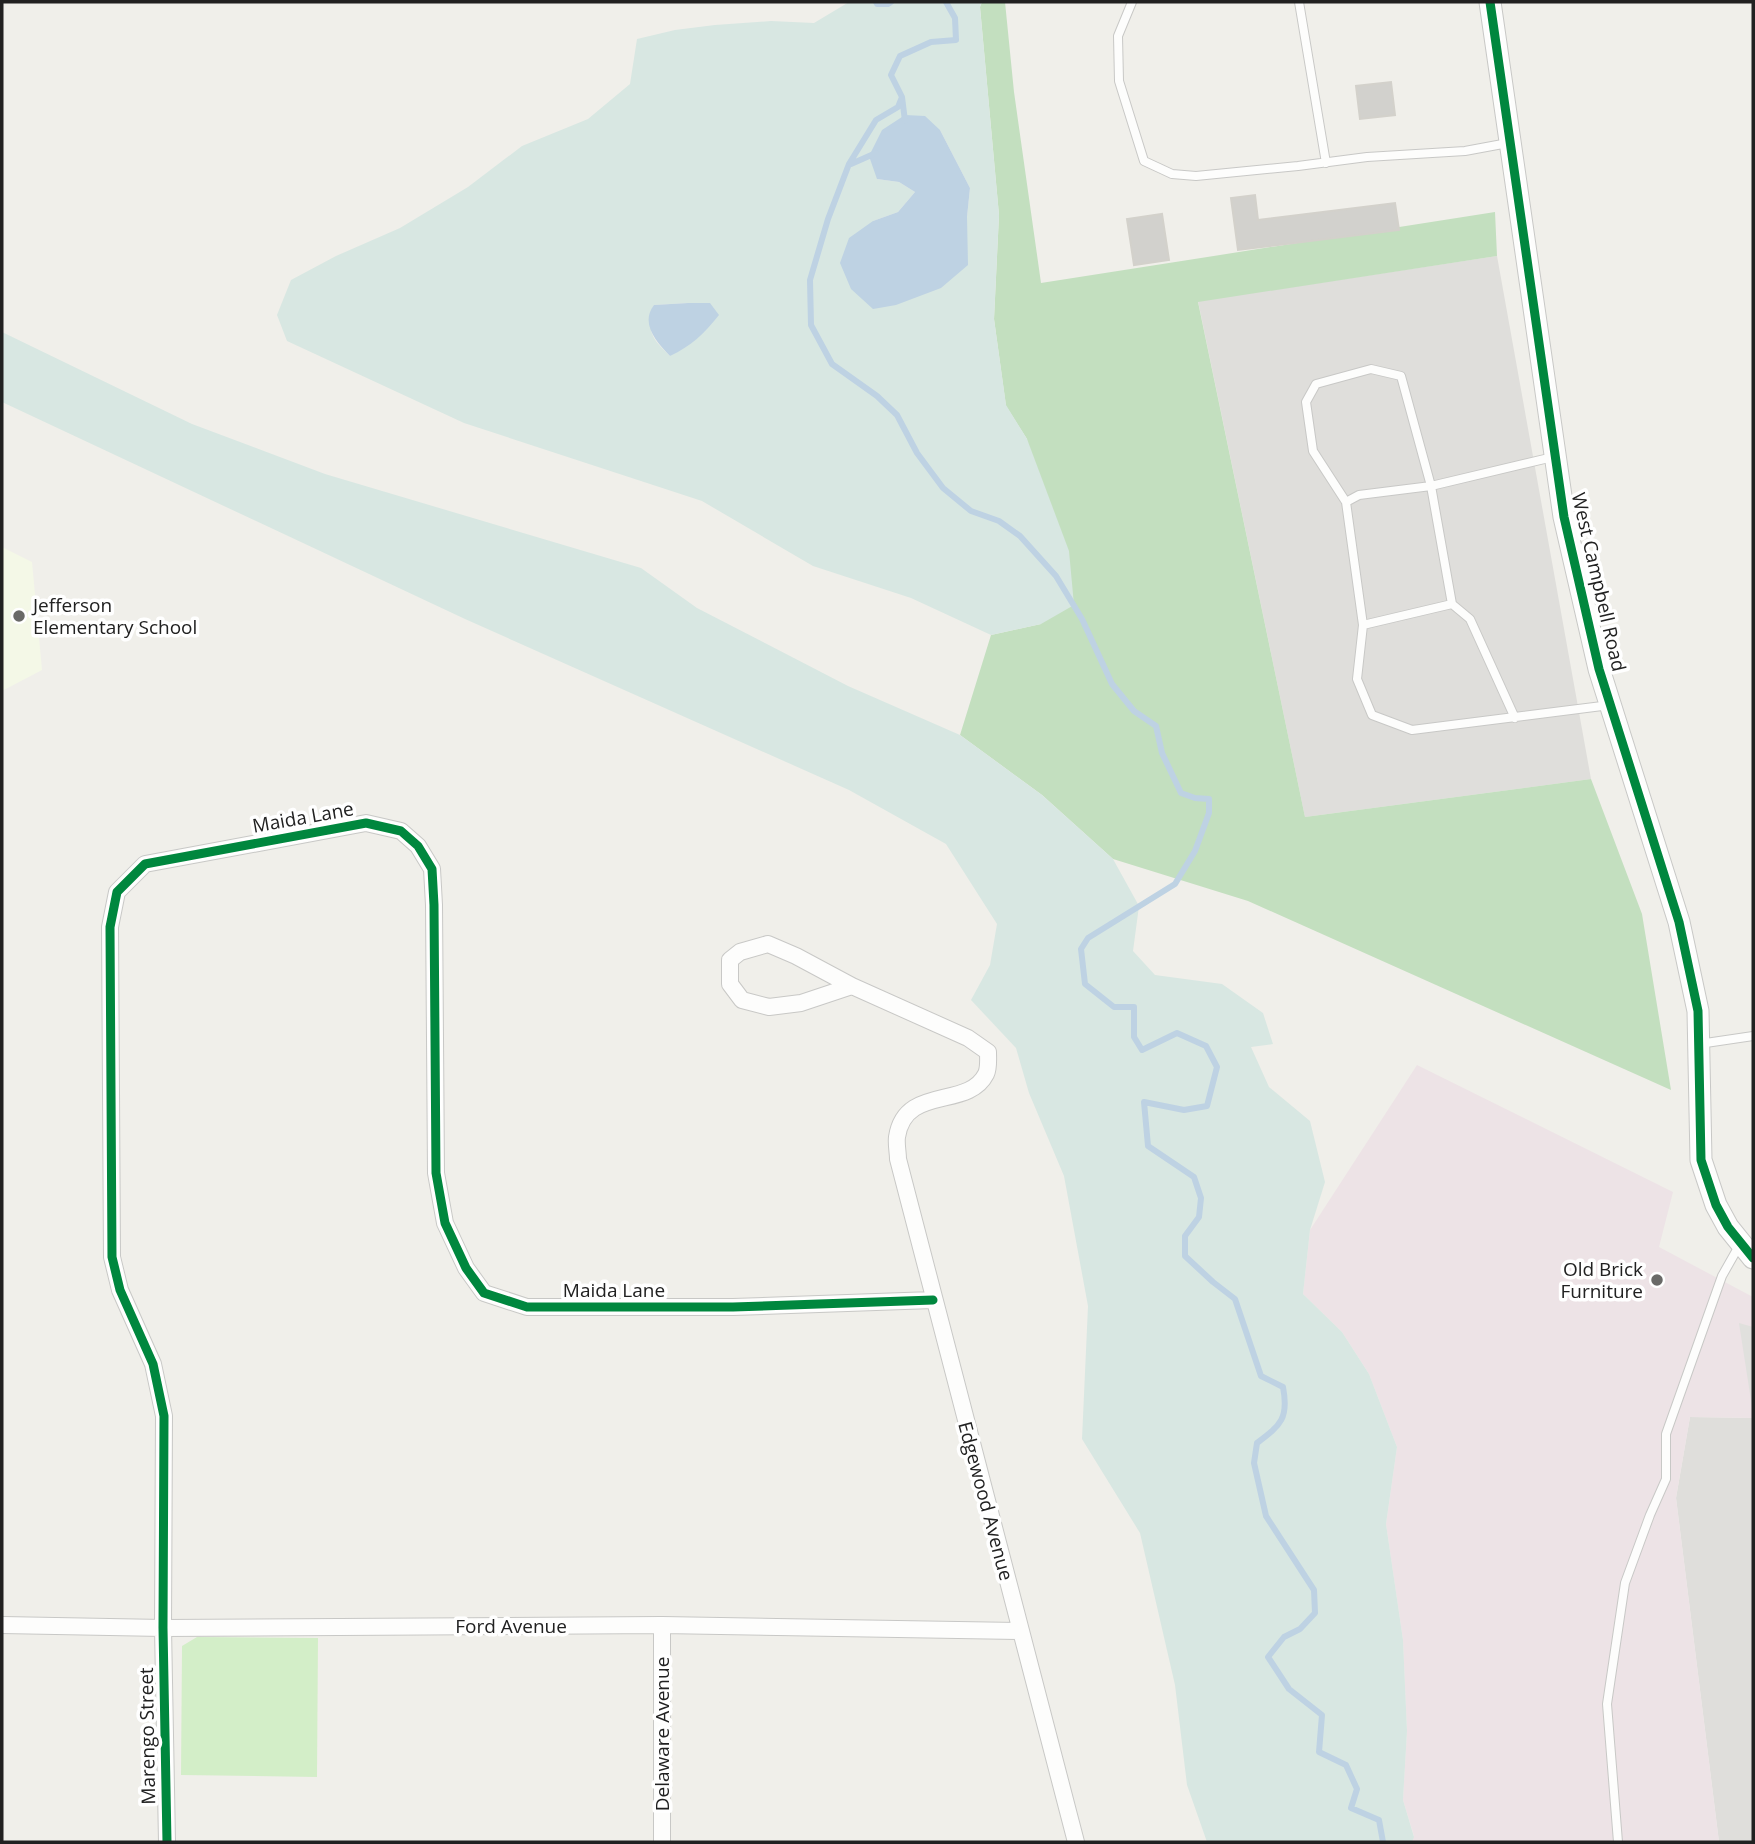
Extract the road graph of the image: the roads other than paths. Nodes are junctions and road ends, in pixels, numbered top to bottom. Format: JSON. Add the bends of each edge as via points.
{"nodes":[{"id":1,"x":1132,"y":2,"type":"edge"},
{"id":2,"x":1299,"y":2,"type":"edge"},
{"id":3,"x":1490,"y":2,"type":"edge"},
{"id":4,"x":1510,"y":142,"type":"junction"},
{"id":5,"x":1326,"y":163,"type":"junction"},
{"id":6,"x":1555,"y":457,"type":"junction"},
{"id":7,"x":1431,"y":486,"type":"junction"},
{"id":8,"x":1346,"y":502,"type":"junction"},
{"id":9,"x":1452,"y":604,"type":"junction"},
{"id":10,"x":1363,"y":625,"type":"junction"},
{"id":11,"x":1610,"y":705,"type":"junction"},
{"id":12,"x":1515,"y":718,"type":"junction"},
{"id":13,"x":852,"y":986,"type":"junction"},
{"id":14,"x":1753,"y":1036,"type":"edge"},
{"id":15,"x":1699,"y":1044,"type":"junction"},
{"id":16,"x":1747,"y":1251,"type":"edge"},
{"id":17,"x":933,"y":1300,"type":"junction"},
{"id":18,"x":2,"y":1625,"type":"edge"},
{"id":19,"x":662,"y":1625,"type":"junction"},
{"id":20,"x":163,"y":1628,"type":"junction"},
{"id":21,"x":1020,"y":1631,"type":"junction"},
{"id":22,"x":167,"y":1842,"type":"edge"},
{"id":23,"x":662,"y":1842,"type":"edge"},
{"id":24,"x":1076,"y":1842,"type":"edge"},
{"id":25,"x":1618,"y":1842,"type":"edge"}],
"edges":[{"from":1,"to":5,"type":"lane","via":[[1118,36],[1119,80],[1144,161],[1172,174],[1196,176]]},
{"from":2,"to":5,"type":"lane"},
{"from":3,"to":4,"type":"street","name":"West Campbell Road"},
{"from":4,"to":5,"type":"lane","via":[[1465,152]]},
{"from":4,"to":6,"type":"street","name":"West Campbell Road"},
{"from":6,"to":7,"type":"lane"},
{"from":6,"to":11,"type":"street","name":"West Campbell Road","via":[[1564,517]]},
{"from":7,"to":8,"type":"lane","via":[[1359,495]]},
{"from":7,"to":8,"type":"lane","via":[[1401,376],[1371,369],[1316,384],[1306,402],[1313,451]]},
{"from":7,"to":9,"type":"lane"},
{"from":8,"to":10,"type":"lane"},
{"from":9,"to":10,"type":"lane"},
{"from":9,"to":12,"type":"lane","via":[[1470,619]]},
{"from":10,"to":12,"type":"lane","via":[[1357,679],[1372,715],[1412,730]]},
{"from":11,"to":12,"type":"lane"},
{"from":11,"to":15,"type":"street","name":"West Campbell Road","via":[[1679,922],[1698,1011]]},
{"from":13,"to":13,"type":"street","via":[[768,944],[730,960],[730,984],[742,1000],[769,1006],[801,1003]]},
{"from":13,"to":17,"type":"street","name":"Edgewood Avenue","via":[[968,1038],[988,1052],[988,1071],[979,1083],[916,1105],[897,1136],[898,1159]]},
{"from":14,"to":15,"type":"lane"},
{"from":15,"to":16,"type":"street","name":"West Campbell Road","via":[[1701,1160],[1716,1205]]},
{"from":16,"to":25,"type":"lane","via":[[1722,1276],[1666,1434],[1666,1479],[1625,1583],[1607,1704]]},
{"from":17,"to":20,"type":"street","name":"Maida Lane","via":[[733,1307],[527,1307],[484,1293],[466,1268],[445,1223],[436,1173],[434,905],[432,869],[418,846],[401,831],[366,823],[145,864],[117,892],[110,927],[112,1257],[120,1290],[153,1364],[164,1416]]},
{"from":17,"to":21,"type":"street","name":"Edgewood Avenue"},
{"from":18,"to":20,"type":"street","name":"Ford Avenue"},
{"from":19,"to":20,"type":"street","name":"Ford Avenue"},
{"from":19,"to":21,"type":"street","name":"Ford Avenue"},
{"from":19,"to":23,"type":"street","name":"Delaware Avenue"},
{"from":20,"to":22,"type":"street","name":"Marengo Street"},
{"from":21,"to":24,"type":"street","name":"Edgewood Avenue"}]}
